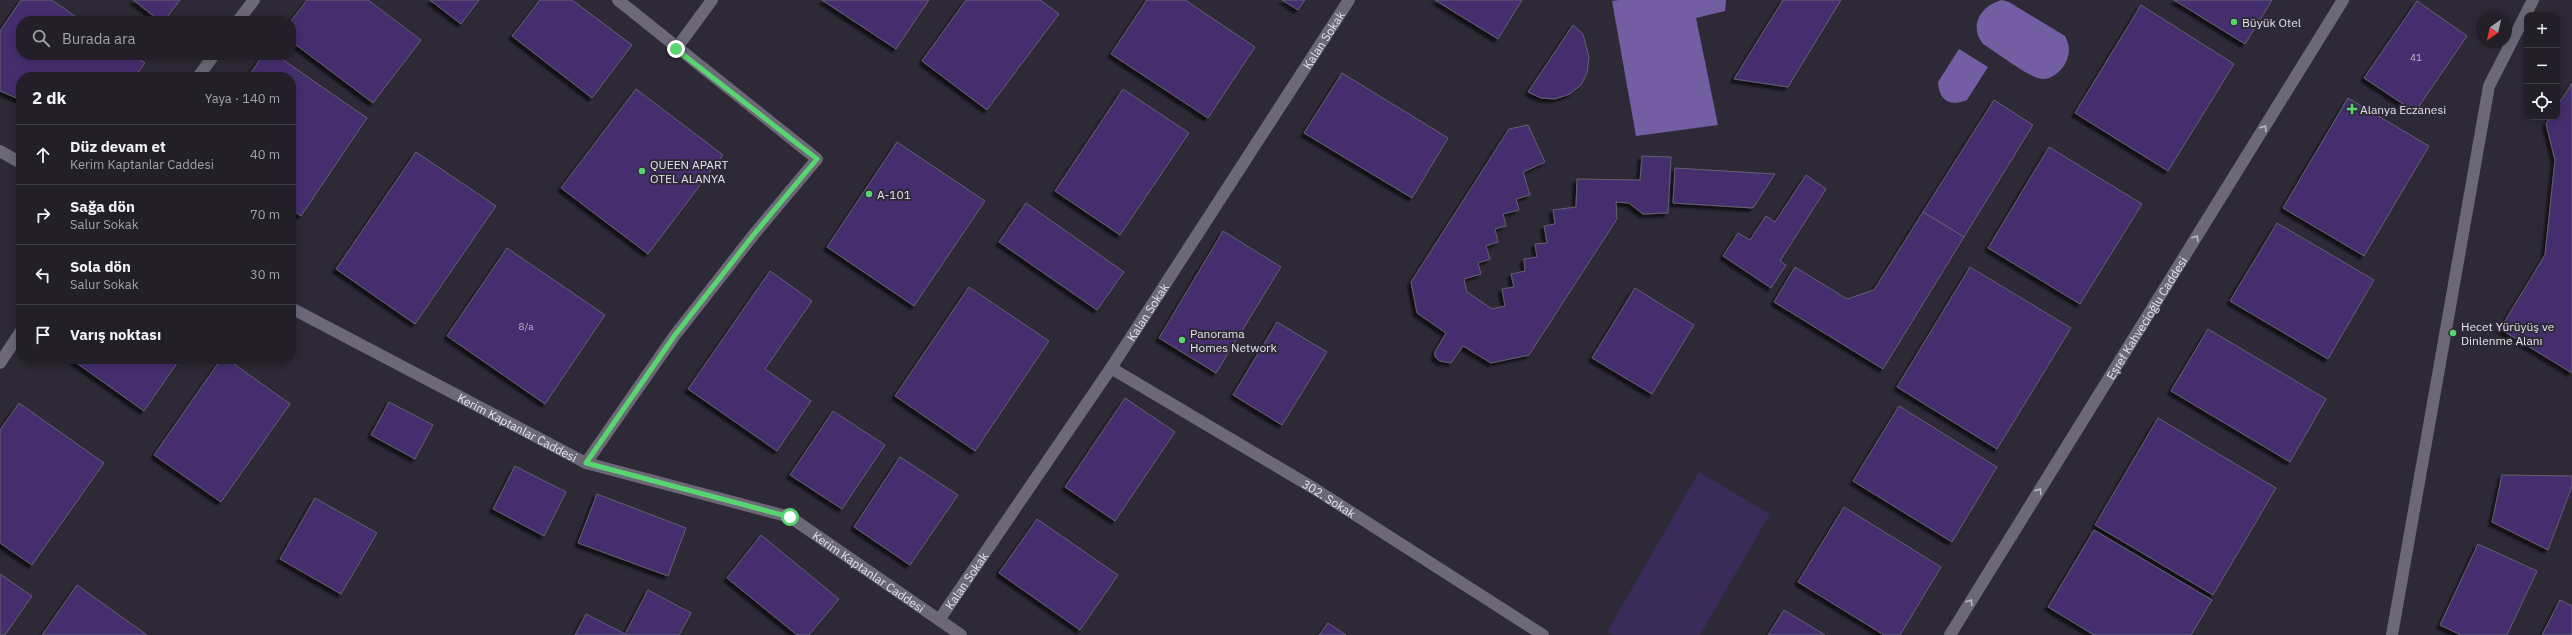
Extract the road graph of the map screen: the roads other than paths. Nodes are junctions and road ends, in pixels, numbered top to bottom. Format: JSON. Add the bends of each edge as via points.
{"nodes":[{"id":1,"x":254,"y":0,"type":"edge"},
{"id":2,"x":618,"y":0,"type":"edge"},
{"id":3,"x":712,"y":0,"type":"edge"},
{"id":4,"x":1349,"y":0,"type":"edge"},
{"id":5,"x":2343,"y":0,"type":"edge"},
{"id":6,"x":2533,"y":0,"type":"edge"},
{"id":7,"x":242,"y":16,"type":"edge"},
{"id":8,"x":676,"y":49,"type":"junction"},
{"id":9,"x":210,"y":60,"type":"edge"},
{"id":10,"x":202,"y":72,"type":"edge"},
{"id":11,"x":0,"y":151,"type":"edge"},
{"id":12,"x":16,"y":160,"type":"edge"},
{"id":13,"x":296,"y":311,"type":"edge"},
{"id":14,"x":16,"y":339,"type":"edge"},
{"id":15,"x":0,"y":363,"type":"edge"},
{"id":16,"x":1111,"y":368,"type":"junction"},
{"id":17,"x":586,"y":463,"type":"junction"},
{"id":18,"x":939,"y":620,"type":"junction"},
{"id":19,"x":961,"y":635,"type":"edge"},
{"id":20,"x":1543,"y":635,"type":"edge"},
{"id":21,"x":1950,"y":635,"type":"edge"},
{"id":22,"x":2392,"y":635,"type":"edge"}],
"edges":[{"from":1,"to":7,"type":"street"},
{"from":2,"to":8,"type":"street"},
{"from":3,"to":8,"type":"street"},
{"from":4,"to":16,"type":"street","name":"Kalan Sokak"},
{"from":21,"to":5,"type":"street","name":"Eşref Kahvecioğlu Caddesi","one_way":true},
{"from":6,"to":22,"type":"street","via":[[2489,86]]},
{"from":8,"to":17,"type":"street","via":[[817,159],[675,335]]},
{"from":9,"to":10,"type":"street"},
{"from":11,"to":12,"type":"street"},
{"from":13,"to":17,"type":"street","name":"Kerim Kaptanlar Caddesi"},
{"from":14,"to":15,"type":"street"},
{"from":16,"to":18,"type":"street","name":"Kalan Sokak"},
{"from":16,"to":20,"type":"street","name":"302. Sokak","via":[[1315,489]]},
{"from":17,"to":18,"type":"street","name":"Kerim Kaptanlar Caddesi","via":[[790,517]]},
{"from":18,"to":19,"type":"street","name":"Kerim Kaptanlar Caddesi"}]}
